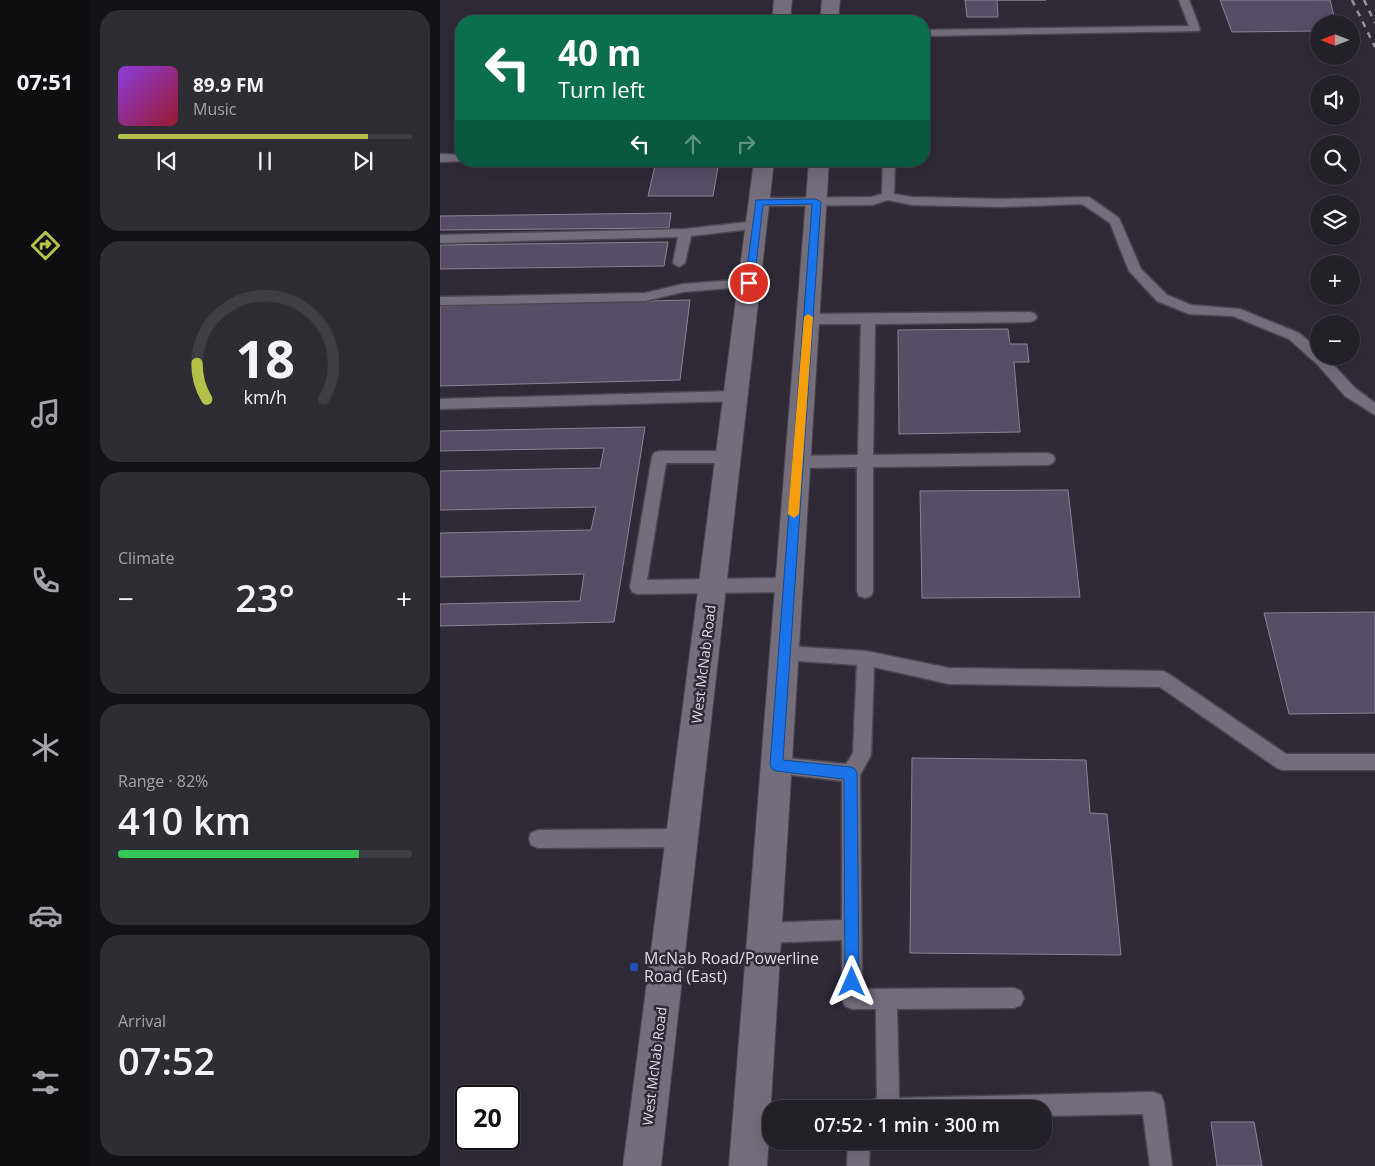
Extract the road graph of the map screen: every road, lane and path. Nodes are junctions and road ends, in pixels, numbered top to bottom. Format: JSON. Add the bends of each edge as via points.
{"nodes":[{"id":1,"x":784,"y":0,"type":"edge"},
{"id":2,"x":831,"y":0,"type":"edge"},
{"id":3,"x":1184,"y":0,"type":"edge"},
{"id":4,"x":782,"y":15,"type":"edge"},
{"id":5,"x":830,"y":15,"type":"edge"},
{"id":6,"x":930,"y":33,"type":"edge"},
{"id":7,"x":440,"y":158,"type":"edge"},
{"id":8,"x":455,"y":158,"type":"edge"},
{"id":9,"x":763,"y":167,"type":"edge"},
{"id":10,"x":819,"y":167,"type":"edge"},
{"id":11,"x":890,"y":167,"type":"edge"},
{"id":12,"x":888,"y":196,"type":"junction"},
{"id":13,"x":816,"y":202,"type":"junction"},
{"id":14,"x":758,"y":214,"type":"junction"},
{"id":15,"x":685,"y":233,"type":"junction"},
{"id":16,"x":440,"y":239,"type":"edge"},
{"id":17,"x":679,"y":264,"type":"dead end"},
{"id":18,"x":749,"y":283,"type":"junction"},
{"id":19,"x":440,"y":301,"type":"edge"},
{"id":20,"x":1030,"y":318,"type":"dead end"},
{"id":21,"x":808,"y":319,"type":"junction"},
{"id":22,"x":868,"y":319,"type":"junction"},
{"id":23,"x":736,"y":396,"type":"junction"},
{"id":24,"x":440,"y":404,"type":"edge"},
{"id":25,"x":1375,"y":410,"type":"edge"},
{"id":26,"x":728,"y":457,"type":"junction"},
{"id":27,"x":1048,"y":459,"type":"dead end"},
{"id":28,"x":865,"y":461,"type":"junction"},
{"id":29,"x":798,"y":462,"type":"junction"},
{"id":30,"x":788,"y":585,"type":"junction"},
{"id":31,"x":712,"y":586,"type":"junction"},
{"id":32,"x":865,"y":590,"type":"dead end"},
{"id":33,"x":784,"y":653,"type":"junction"},
{"id":34,"x":866,"y":658,"type":"junction"},
{"id":35,"x":1375,"y":762,"type":"edge"},
{"id":36,"x":776,"y":765,"type":"junction"},
{"id":37,"x":851,"y":773,"type":"junction"},
{"id":38,"x":682,"y":838,"type":"junction"},
{"id":39,"x":538,"y":839,"type":"dead end"},
{"id":40,"x":852,"y":930,"type":"junction"},
{"id":41,"x":764,"y":933,"type":"junction"},
{"id":42,"x":1014,"y":998,"type":"dead end"},
{"id":43,"x":886,"y":999,"type":"junction"},
{"id":44,"x":888,"y":1100,"type":"edge"},
{"id":45,"x":1052,"y":1105,"type":"edge"},
{"id":46,"x":761,"y":1111,"type":"edge"},
{"id":47,"x":858,"y":1150,"type":"edge"},
{"id":48,"x":642,"y":1166,"type":"edge"},
{"id":49,"x":748,"y":1166,"type":"edge"},
{"id":50,"x":858,"y":1166,"type":"edge"},
{"id":51,"x":1161,"y":1166,"type":"edge"}],
"edges":[{"from":1,"to":4,"type":"main road"},
{"from":2,"to":5,"type":"main road"},
{"from":3,"to":6,"type":"lane","via":[[1195,29]]},
{"from":7,"to":8,"type":"lane"},
{"from":9,"to":14,"type":"main road","name":"West McNab Road"},
{"from":10,"to":13,"type":"main road"},
{"from":11,"to":12,"type":"lane"},
{"from":12,"to":13,"type":"lane","via":[[872,201]]},
{"from":12,"to":25,"type":"lane","via":[[912,201],[981,203],[1085,200],[1115,222],[1135,271],[1162,298],[1189,309],[1236,312],[1294,336],[1350,392]]},
{"from":13,"to":14,"type":"lane"},
{"from":13,"to":21,"type":"main road"},
{"from":14,"to":15,"type":"lane"},
{"from":14,"to":18,"type":"main road","name":"West McNab Road"},
{"from":15,"to":16,"type":"lane"},
{"from":15,"to":17,"type":"lane"},
{"from":18,"to":19,"type":"lane","via":[[683,288],[645,297]]},
{"from":18,"to":23,"type":"main road","name":"West McNab Road"},
{"from":20,"to":22,"type":"lane"},
{"from":21,"to":22,"type":"lane"},
{"from":21,"to":29,"type":"main road"},
{"from":22,"to":28,"type":"lane"},
{"from":23,"to":24,"type":"lane"},
{"from":23,"to":26,"type":"main road","name":"West McNab Road"},
{"from":26,"to":31,"type":"main road","name":"West McNab Road"},
{"from":26,"to":31,"type":"lane","via":[[659,457],[638,587]]},
{"from":27,"to":28,"type":"lane"},
{"from":28,"to":29,"type":"lane"},
{"from":28,"to":32,"type":"lane"},
{"from":29,"to":30,"type":"main road"},
{"from":30,"to":31,"type":"lane"},
{"from":30,"to":33,"type":"main road"},
{"from":31,"to":38,"type":"main road","name":"West McNab Road"},
{"from":33,"to":34,"type":"lane"},
{"from":33,"to":36,"type":"main road"},
{"from":34,"to":35,"type":"lane","via":[[949,676],[1163,680],[1283,762]]},
{"from":34,"to":37,"type":"lane","via":[[862,755]]},
{"from":36,"to":37,"type":"lane"},
{"from":36,"to":41,"type":"main road"},
{"from":37,"to":40,"type":"lane"},
{"from":38,"to":39,"type":"lane"},
{"from":38,"to":48,"type":"main road","name":"West McNab Road"},
{"from":40,"to":41,"type":"lane"},
{"from":40,"to":43,"type":"lane","via":[[852,999]]},
{"from":41,"to":46,"type":"main road"},
{"from":42,"to":43,"type":"lane"},
{"from":43,"to":44,"type":"lane"},
{"from":45,"to":51,"type":"lane","via":[[1153,1103]]},
{"from":46,"to":49,"type":"main road"},
{"from":47,"to":50,"type":"lane"}]}
